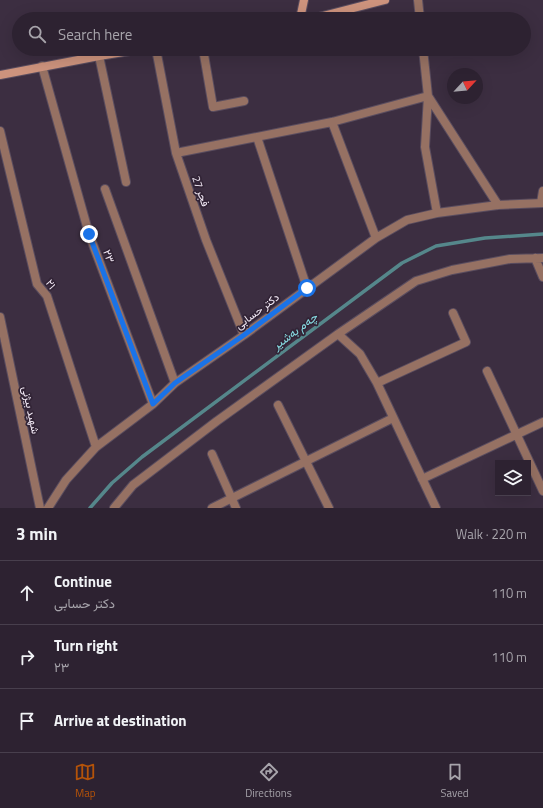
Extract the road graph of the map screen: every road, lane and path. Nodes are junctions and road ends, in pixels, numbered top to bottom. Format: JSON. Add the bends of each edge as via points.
{"nodes":[{"id":1,"x":304,"y":0,"type":"edge"},
{"id":2,"x":385,"y":0,"type":"edge"},
{"id":3,"x":418,"y":0,"type":"edge"},
{"id":4,"x":301,"y":12,"type":"edge"},
{"id":5,"x":338,"y":12,"type":"edge"},
{"id":6,"x":419,"y":12,"type":"edge"},
{"id":7,"x":99,"y":56,"type":"joint"},
{"id":8,"x":157,"y":56,"type":"edge"},
{"id":9,"x":204,"y":56,"type":"edge"},
{"id":10,"x":424,"y":56,"type":"edge"},
{"id":11,"x":42,"y":66,"type":"junction"},
{"id":12,"x":0,"y":75,"type":"edge"},
{"id":13,"x":428,"y":96,"type":"junction"},
{"id":14,"x":244,"y":101,"type":"dead end"},
{"id":15,"x":332,"y":122,"type":"junction"},
{"id":16,"x":0,"y":131,"type":"edge"},
{"id":17,"x":257,"y":137,"type":"junction"},
{"id":18,"x":176,"y":153,"type":"junction"},
{"id":19,"x":126,"y":182,"type":"dead end"},
{"id":20,"x":105,"y":189,"type":"dead end"},
{"id":21,"x":543,"y":190,"type":"edge"},
{"id":22,"x":542,"y":203,"type":"edge"},
{"id":23,"x":498,"y":205,"type":"junction"},
{"id":24,"x":437,"y":213,"type":"junction"},
{"id":25,"x":376,"y":238,"type":"junction"},
{"id":26,"x":539,"y":258,"type":"edge"},
{"id":27,"x":543,"y":277,"type":"edge"},
{"id":28,"x":307,"y":288,"type":"junction"},
{"id":29,"x":453,"y":313,"type":"dead end"},
{"id":30,"x":0,"y":317,"type":"edge"},
{"id":31,"x":338,"y":334,"type":"junction"},
{"id":32,"x":244,"y":335,"type":"junction"},
{"id":33,"x":487,"y":371,"type":"dead end"},
{"id":34,"x":377,"y":382,"type":"junction"},
{"id":35,"x":175,"y":383,"type":"junction"},
{"id":36,"x":153,"y":404,"type":"junction"},
{"id":37,"x":278,"y":405,"type":"dead end"},
{"id":38,"x":393,"y":418,"type":"junction"},
{"id":39,"x":543,"y":422,"type":"edge"},
{"id":40,"x":516,"y":434,"type":"junction"},
{"id":41,"x":96,"y":447,"type":"junction"},
{"id":42,"x":212,"y":454,"type":"dead end"},
{"id":43,"x":307,"y":461,"type":"junction"},
{"id":44,"x":422,"y":479,"type":"junction"},
{"id":45,"x":543,"y":491,"type":"edge"},
{"id":46,"x":232,"y":498,"type":"junction"},
{"id":47,"x":40,"y":508,"type":"edge"},
{"id":48,"x":48,"y":508,"type":"edge"},
{"id":49,"x":114,"y":508,"type":"edge"},
{"id":50,"x":212,"y":508,"type":"edge"},
{"id":51,"x":236,"y":508,"type":"edge"},
{"id":52,"x":329,"y":508,"type":"edge"},
{"id":53,"x":436,"y":508,"type":"edge"}],
"edges":[{"from":1,"to":4,"type":"street"},
{"from":2,"to":5,"type":"street"},
{"from":3,"to":6,"type":"street"},
{"from":7,"to":11,"type":"street"},
{"from":7,"to":19,"type":"street"},
{"from":8,"to":18,"type":"street","name":"فجر 27"},
{"from":9,"to":14,"type":"street","via":[[213,107]]},
{"from":10,"to":13,"type":"street"},
{"from":11,"to":12,"type":"street"},
{"from":11,"to":36,"type":"street","name":"۲۳","via":[[89,234]]},
{"from":13,"to":15,"type":"street"},
{"from":13,"to":23,"type":"street"},
{"from":13,"to":24,"type":"street","via":[[425,147]]},
{"from":15,"to":17,"type":"street"},
{"from":15,"to":25,"type":"street"},
{"from":16,"to":41,"type":"street","name":"۲۱","via":[[37,284],[47,296]]},
{"from":17,"to":18,"type":"street"},
{"from":17,"to":28,"type":"street"},
{"from":18,"to":32,"type":"street","name":"فجر 27","via":[[206,240]]},
{"from":20,"to":35,"type":"street"},
{"from":21,"to":22,"type":"street"},
{"from":22,"to":23,"type":"street","name":"دکتر حسابی"},
{"from":23,"to":24,"type":"street","name":"دکتر حسابی"},
{"from":24,"to":25,"type":"street","name":"دکتر حسابی","via":[[407,220]]},
{"from":25,"to":28,"type":"street","name":"دکتر حسابی"},
{"from":26,"to":27,"type":"street"},
{"from":26,"to":31,"type":"street","via":[[510,258],[452,270],[416,281]]},
{"from":28,"to":32,"type":"street","name":"دکتر حسابی"},
{"from":29,"to":34,"type":"street","via":[[466,342]]},
{"from":30,"to":47,"type":"street","name":"شهید بیژنی"},
{"from":31,"to":34,"type":"street","via":[[360,354]]},
{"from":31,"to":49,"type":"street","via":[[133,485]]},
{"from":32,"to":35,"type":"street","name":"دکتر حسابی"},
{"from":33,"to":40,"type":"street"},
{"from":34,"to":38,"type":"street"},
{"from":35,"to":36,"type":"street","name":"دکتر حسابی"},
{"from":36,"to":41,"type":"street","name":"دکتر حسابی"},
{"from":37,"to":43,"type":"street"},
{"from":38,"to":43,"type":"street"},
{"from":38,"to":44,"type":"street"},
{"from":39,"to":40,"type":"street"},
{"from":40,"to":44,"type":"street"},
{"from":40,"to":45,"type":"street"},
{"from":41,"to":48,"type":"street","name":"دکتر حسابی","via":[[66,480]]},
{"from":42,"to":46,"type":"street"},
{"from":43,"to":46,"type":"street"},
{"from":43,"to":52,"type":"street"},
{"from":44,"to":53,"type":"street"},
{"from":46,"to":50,"type":"street"},
{"from":46,"to":51,"type":"street"}]}
